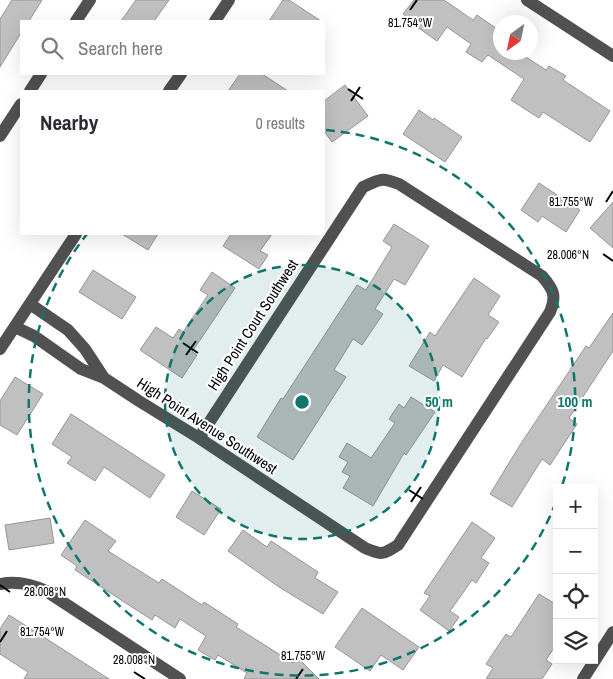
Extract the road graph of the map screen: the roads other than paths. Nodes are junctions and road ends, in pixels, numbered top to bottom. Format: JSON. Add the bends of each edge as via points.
{"nodes":[{"id":1,"x":90,"y":0,"type":"edge"},
{"id":2,"x":229,"y":0,"type":"edge"},
{"id":3,"x":527,"y":0,"type":"edge"},
{"id":4,"x":77,"y":20,"type":"edge"},
{"id":5,"x":216,"y":20,"type":"edge"},
{"id":6,"x":613,"y":56,"type":"edge"},
{"id":7,"x":40,"y":75,"type":"edge"},
{"id":8,"x":180,"y":75,"type":"edge"},
{"id":9,"x":31,"y":90,"type":"edge"},
{"id":10,"x":170,"y":90,"type":"edge"},
{"id":11,"x":20,"y":106,"type":"edge"},
{"id":12,"x":0,"y":136,"type":"edge"},
{"id":13,"x":75,"y":235,"type":"edge"},
{"id":14,"x":30,"y":304,"type":"junction"},
{"id":15,"x":15,"y":327,"type":"junction"},
{"id":16,"x":0,"y":349,"type":"edge"},
{"id":17,"x":104,"y":378,"type":"junction"},
{"id":18,"x":199,"y":438,"type":"junction"},
{"id":19,"x":380,"y":554,"type":"joint"},
{"id":20,"x":0,"y":584,"type":"edge"},
{"id":21,"x":613,"y":632,"type":"edge"},
{"id":22,"x":180,"y":679,"type":"edge"},
{"id":23,"x":583,"y":679,"type":"edge"}],
"edges":[{"from":1,"to":4,"type":"street"},
{"from":2,"to":5,"type":"street"},
{"from":3,"to":6,"type":"street"},
{"from":7,"to":9,"type":"street"},
{"from":8,"to":10,"type":"street"},
{"from":11,"to":12,"type":"street"},
{"from":13,"to":14,"type":"street"},
{"from":14,"to":15,"type":"street"},
{"from":14,"to":17,"type":"street","via":[[68,330],[85,348]]},
{"from":15,"to":16,"type":"street"},
{"from":15,"to":17,"type":"street","name":"High Point Avenue Southwest","via":[[82,369]]},
{"from":17,"to":18,"type":"street","name":"High Point Avenue Southwest"},
{"from":18,"to":19,"type":"street","name":"High Point Avenue Southwest","via":[[365,548]]},
{"from":18,"to":19,"type":"street","name":"High Point Court Southwest","via":[[363,187],[380,179],[399,184],[542,276],[552,287],[554,303],[398,545]]},
{"from":20,"to":22,"type":"street","via":[[10,582],[46,591]]},
{"from":21,"to":23,"type":"street"}]}
